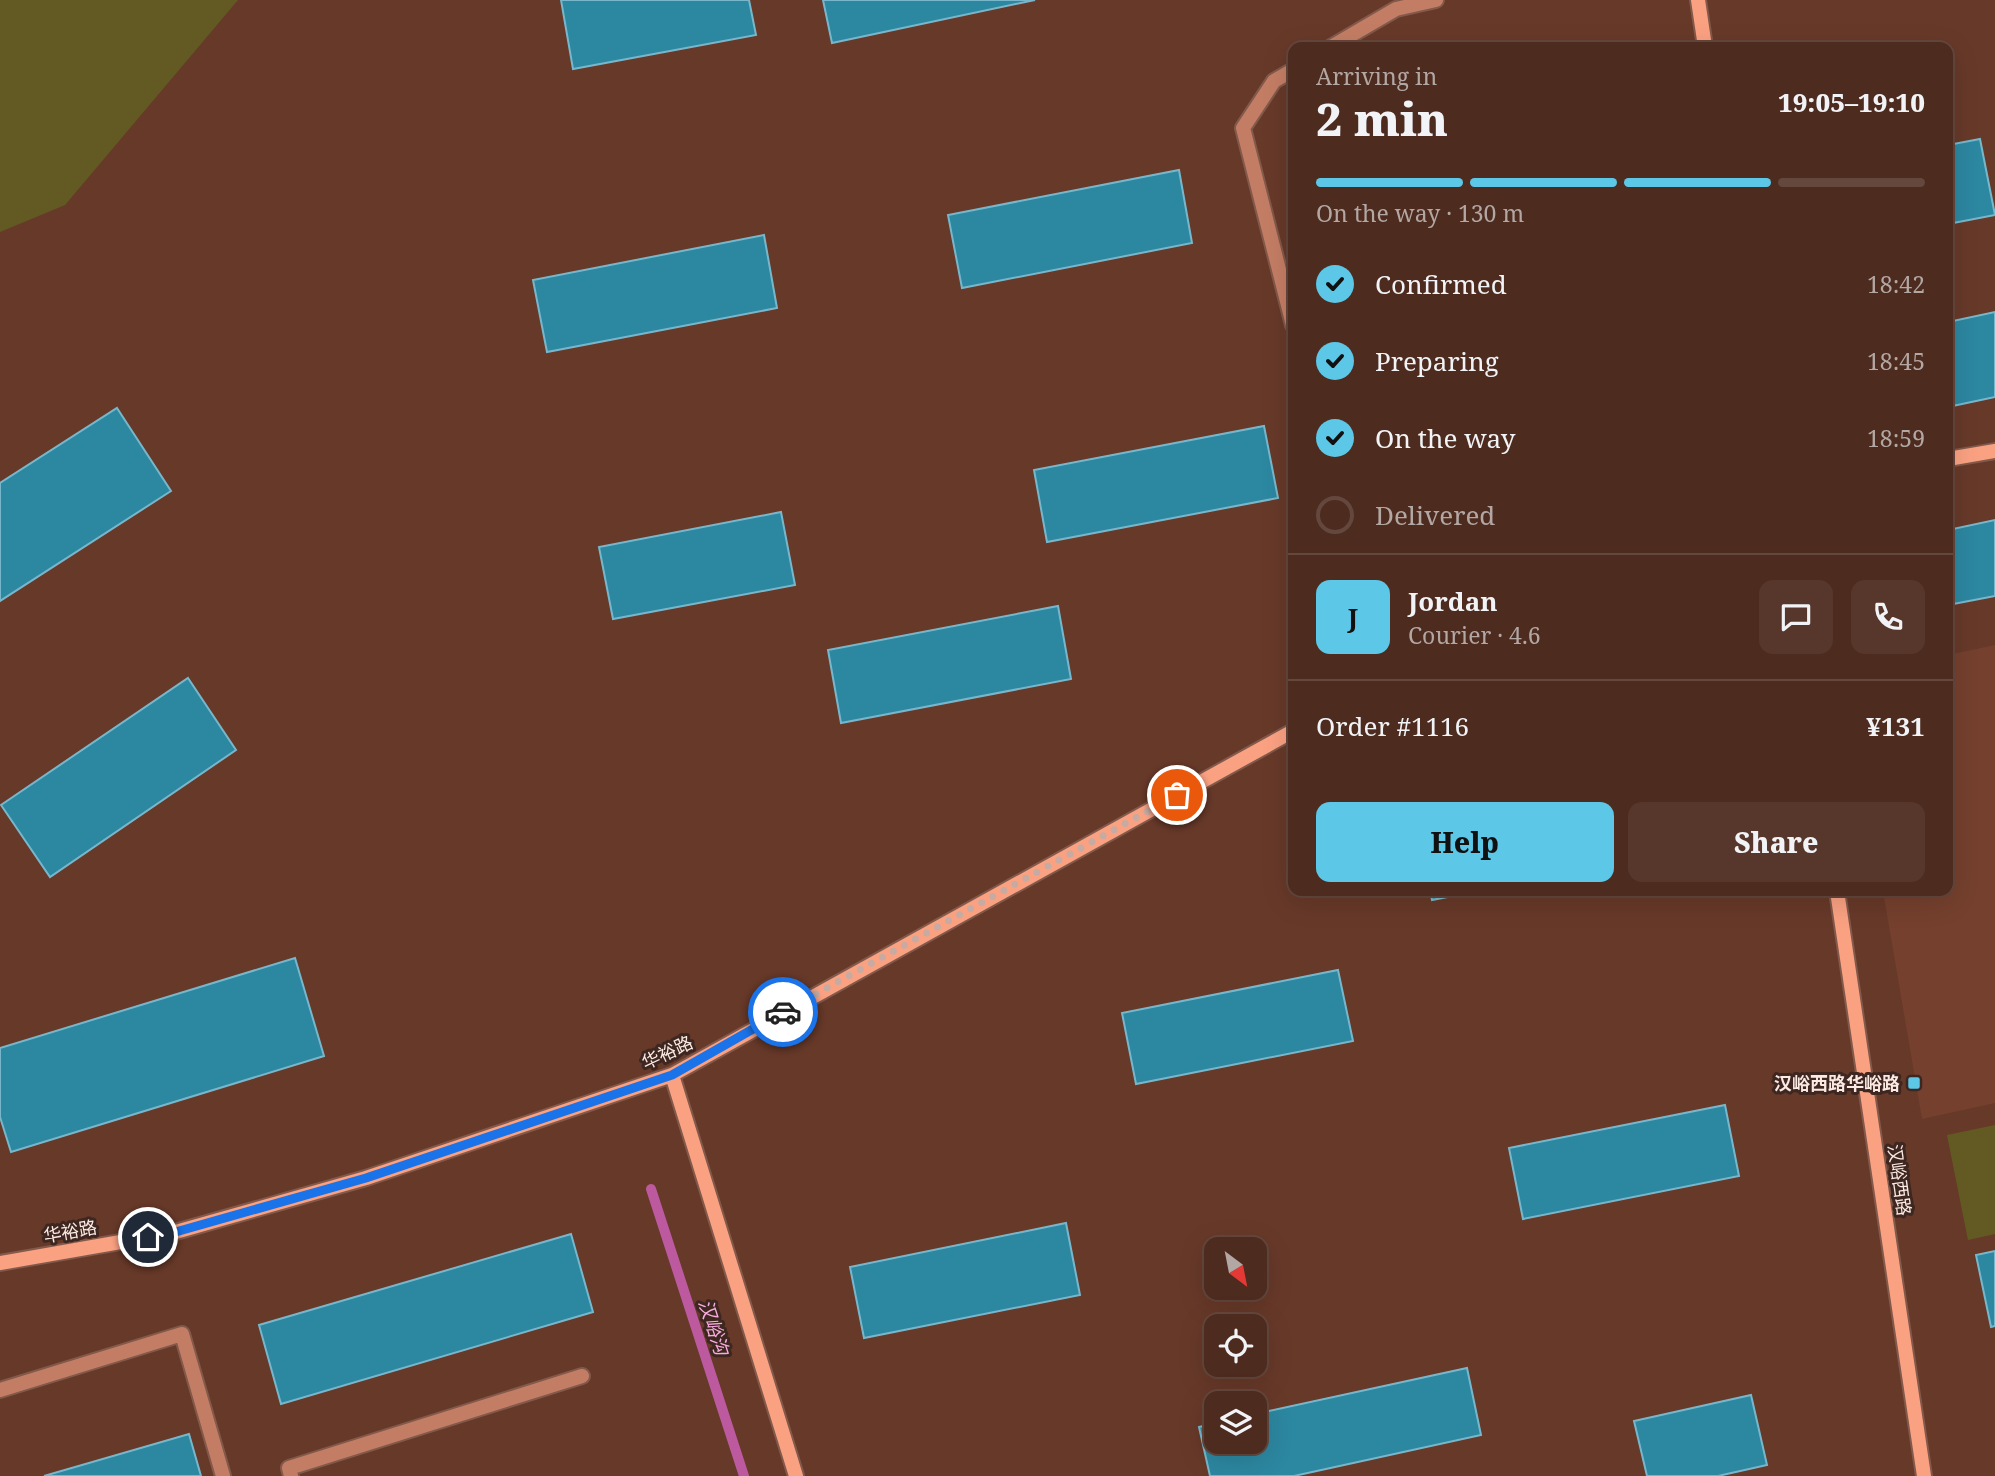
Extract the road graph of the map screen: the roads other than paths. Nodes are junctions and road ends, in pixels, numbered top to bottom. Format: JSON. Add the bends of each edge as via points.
{"nodes":[{"id":1,"x":1436,"y":0,"type":"edge"},
{"id":2,"x":1698,"y":0,"type":"edge"},
{"id":3,"x":1340,"y":42,"type":"edge"},
{"id":4,"x":1704,"y":42,"type":"edge"},
{"id":5,"x":1288,"y":73,"type":"edge"},
{"id":6,"x":1288,"y":305,"type":"edge"},
{"id":7,"x":1995,"y":451,"type":"edge"},
{"id":8,"x":1953,"y":458,"type":"edge"},
{"id":9,"x":1288,"y":734,"type":"edge"},
{"id":10,"x":1838,"y":896,"type":"edge"},
{"id":11,"x":672,"y":1075,"type":"junction"},
{"id":12,"x":0,"y":1264,"type":"edge"},
{"id":13,"x":582,"y":1376,"type":"dead end"},
{"id":14,"x":0,"y":1390,"type":"edge"},
{"id":15,"x":223,"y":1476,"type":"edge"},
{"id":16,"x":291,"y":1476,"type":"edge"},
{"id":17,"x":796,"y":1476,"type":"edge"},
{"id":18,"x":1924,"y":1476,"type":"edge"}],
"edges":[{"from":1,"to":3,"type":"street","via":[[1396,9]]},
{"from":2,"to":4,"type":"street"},
{"from":5,"to":6,"type":"street","via":[[1274,81],[1243,128]]},
{"from":7,"to":8,"type":"street"},
{"from":9,"to":11,"type":"street","name":"华裕路"},
{"from":10,"to":18,"type":"street","name":"汉峪西路"},
{"from":11,"to":12,"type":"street","name":"华裕路","via":[[366,1178],[185,1229]]},
{"from":11,"to":17,"type":"street"},
{"from":13,"to":16,"type":"street","via":[[289,1468]]},
{"from":14,"to":15,"type":"street","via":[[183,1334]]}]}
